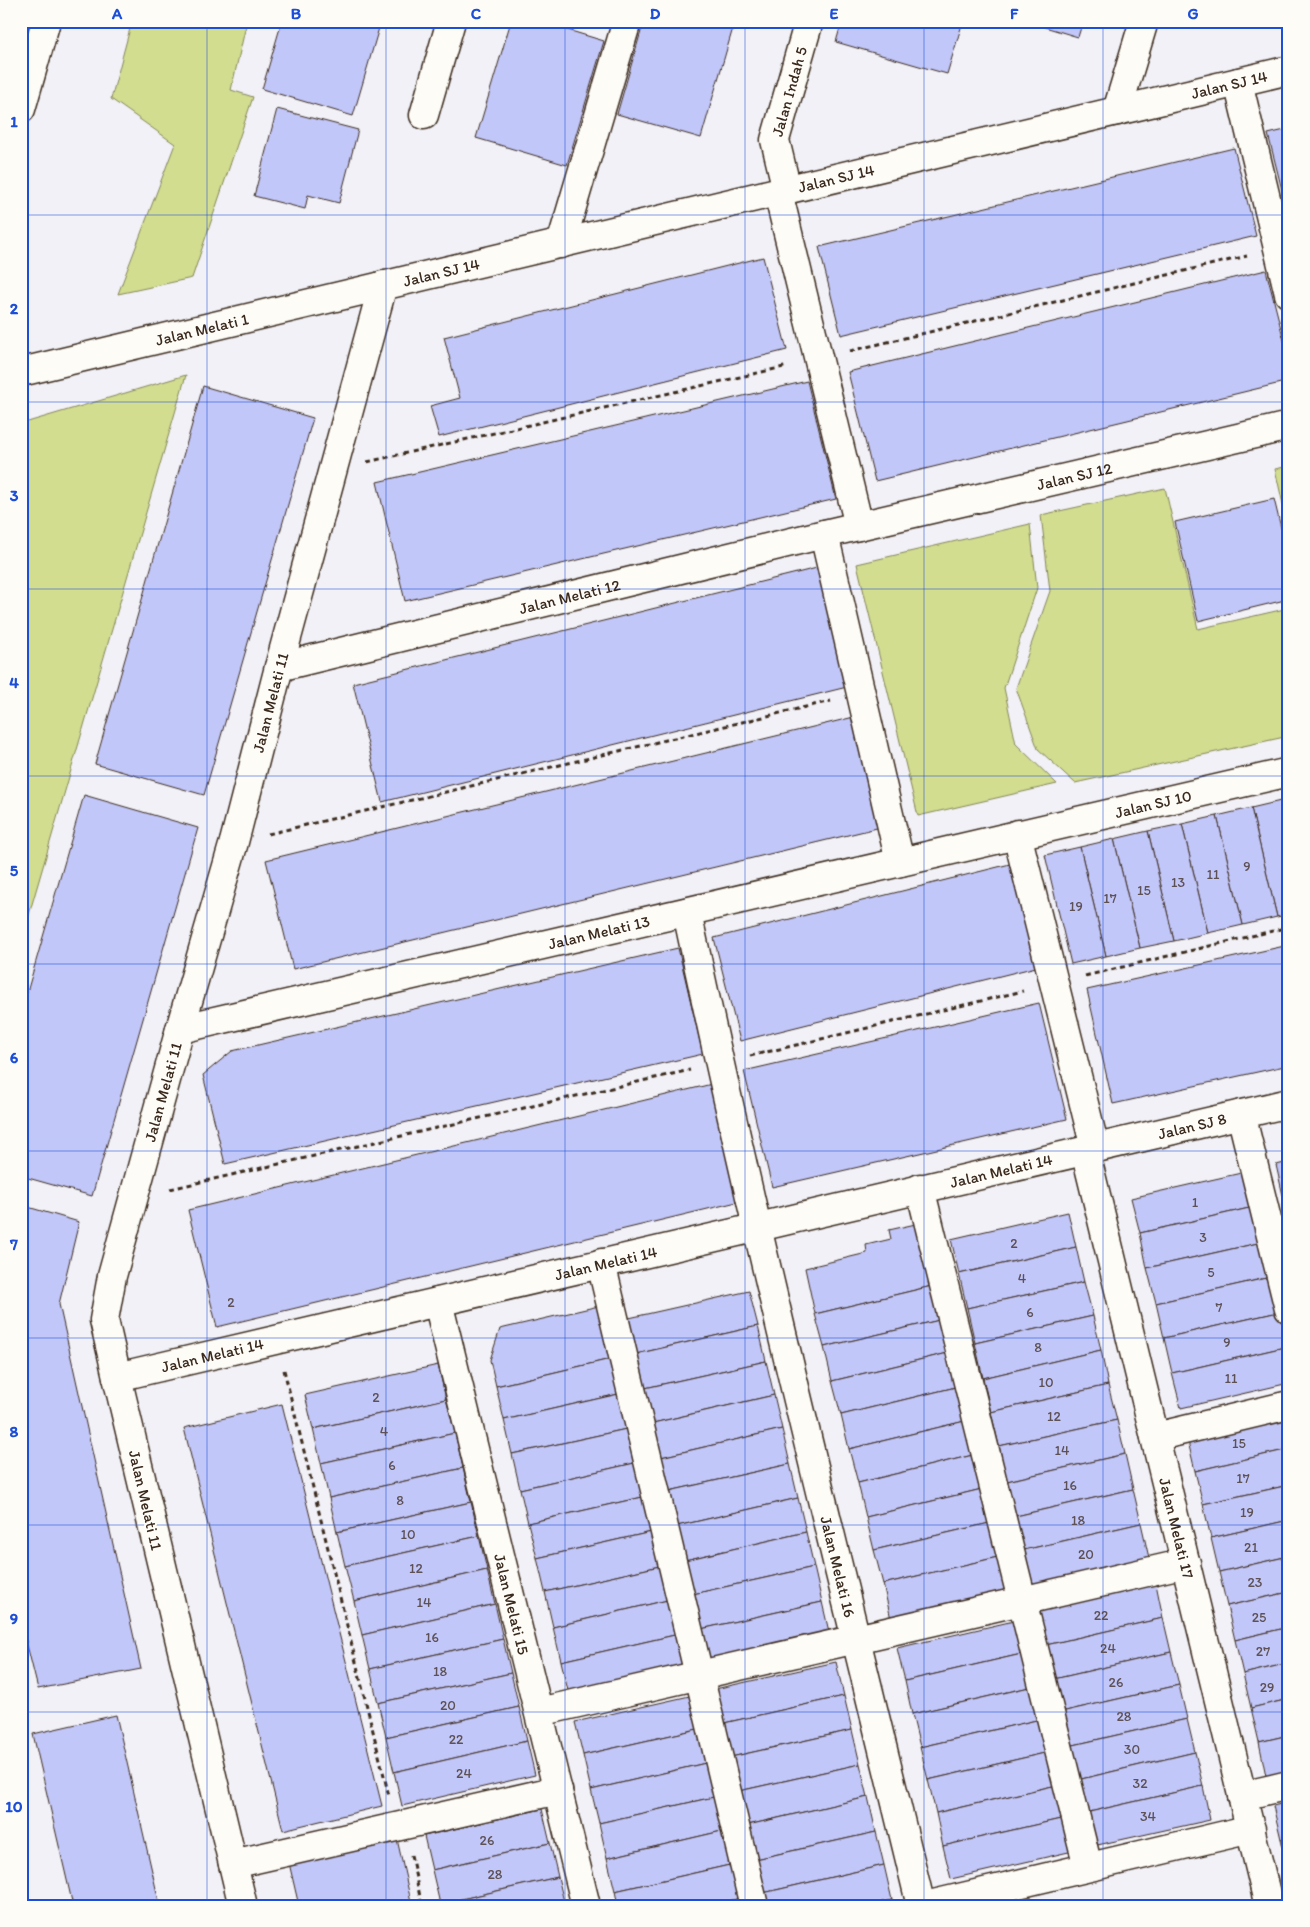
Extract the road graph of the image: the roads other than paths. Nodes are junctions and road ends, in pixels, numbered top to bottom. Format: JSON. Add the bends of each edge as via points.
{"nodes":[{"id":1,"x":46,"y":21,"type":"edge"},
{"id":2,"x":451,"y":21,"type":"edge"},
{"id":3,"x":627,"y":21,"type":"edge"},
{"id":4,"x":809,"y":21,"type":"edge"},
{"id":5,"x":1144,"y":21,"type":"edge"},
{"id":6,"x":1289,"y":70,"type":"edge"},
{"id":7,"x":1238,"y":82,"type":"junction"},
{"id":8,"x":21,"y":109,"type":"edge"},
{"id":9,"x":1117,"y":111,"type":"junction"},
{"id":10,"x":424,"y":115,"type":"dead end"},
{"id":11,"x":782,"y":191,"type":"junction"},
{"id":12,"x":561,"y":244,"type":"junction"},
{"id":13,"x":383,"y":285,"type":"junction"},
{"id":14,"x":1289,"y":294,"type":"edge"},
{"id":15,"x":21,"y":372,"type":"edge"},
{"id":16,"x":1289,"y":426,"type":"edge"},
{"id":17,"x":859,"y":526,"type":"junction"},
{"id":18,"x":824,"y":534,"type":"junction"},
{"id":19,"x":279,"y":666,"type":"junction"},
{"id":20,"x":1289,"y":772,"type":"edge"},
{"id":21,"x":1017,"y":834,"type":"junction"},
{"id":22,"x":900,"y":862,"type":"junction"},
{"id":23,"x":687,"y":912,"type":"junction"},
{"id":24,"x":180,"y":1030,"type":"junction"},
{"id":25,"x":1289,"y":1103,"type":"edge"},
{"id":26,"x":1241,"y":1114,"type":"junction"},
{"id":27,"x":1090,"y":1149,"type":"junction"},
{"id":28,"x":920,"y":1188,"type":"junction"},
{"id":29,"x":757,"y":1228,"type":"junction"},
{"id":30,"x":601,"y":1264,"type":"junction"},
{"id":31,"x":438,"y":1302,"type":"junction"},
{"id":32,"x":1289,"y":1309,"type":"edge"},
{"id":33,"x":116,"y":1377,"type":"junction"},
{"id":34,"x":1289,"y":1405,"type":"edge"},
{"id":35,"x":1155,"y":1437,"type":"junction"},
{"id":36,"x":1186,"y":1563,"type":"junction"},
{"id":37,"x":1022,"y":1601,"type":"junction"},
{"id":38,"x":856,"y":1639,"type":"junction"},
{"id":39,"x":699,"y":1675,"type":"junction"},
{"id":40,"x":539,"y":1712,"type":"junction"},
{"id":41,"x":1289,"y":1785,"type":"edge"},
{"id":42,"x":558,"y":1790,"type":"junction"},
{"id":43,"x":1242,"y":1796,"type":"junction"},
{"id":44,"x":1251,"y":1829,"type":"junction"},
{"id":45,"x":233,"y":1864,"type":"junction"},
{"id":46,"x":1088,"y":1867,"type":"junction"},
{"id":47,"x":243,"y":1906,"type":"edge"},
{"id":48,"x":586,"y":1906,"type":"edge"},
{"id":49,"x":754,"y":1906,"type":"edge"},
{"id":50,"x":920,"y":1906,"type":"edge"},
{"id":51,"x":925,"y":1906,"type":"edge"},
{"id":52,"x":1270,"y":1906,"type":"edge"}],
"edges":[{"from":1,"to":8,"type":"street"},
{"from":2,"to":10,"type":"street"},
{"from":3,"to":12,"type":"street"},
{"from":4,"to":11,"type":"street","name":"Jalan Indah 5","via":[[775,140]]},
{"from":5,"to":9,"type":"street"},
{"from":6,"to":7,"type":"street","name":"Jalan SJ 14"},
{"from":7,"to":9,"type":"street","name":"Jalan SJ 14"},
{"from":7,"to":14,"type":"street"},
{"from":9,"to":11,"type":"street","name":"Jalan SJ 14"},
{"from":11,"to":12,"type":"street","name":"Jalan SJ 14"},
{"from":11,"to":17,"type":"street","name":"Jalan Indah 5"},
{"from":12,"to":13,"type":"street","name":"Jalan SJ 14"},
{"from":13,"to":15,"type":"street","name":"Jalan Melati 1"},
{"from":13,"to":19,"type":"street","name":"Jalan Melati 11"},
{"from":16,"to":17,"type":"street","name":"Jalan SJ 12"},
{"from":17,"to":18,"type":"street","name":"Jalan Melati 12"},
{"from":18,"to":19,"type":"street","name":"Jalan Melati 12"},
{"from":18,"to":22,"type":"street"},
{"from":19,"to":24,"type":"street","name":"Jalan Melati 11","via":[[234,842]]},
{"from":20,"to":21,"type":"street","name":"Jalan SJ 10"},
{"from":21,"to":22,"type":"street","name":"Jalan Melati 13"},
{"from":21,"to":27,"type":"street","name":"Jalan Melati 17"},
{"from":22,"to":23,"type":"street","name":"Jalan Melati 13"},
{"from":23,"to":24,"type":"street","name":"Jalan Melati 13"},
{"from":23,"to":29,"type":"street","name":"Jalan Melati 16"},
{"from":24,"to":33,"type":"street","name":"Jalan Melati 11","via":[[104,1320]]},
{"from":25,"to":26,"type":"street","name":"Jalan SJ 8"},
{"from":26,"to":27,"type":"street","name":"Jalan SJ 8"},
{"from":26,"to":32,"type":"street"},
{"from":27,"to":28,"type":"street","name":"Jalan Melati 14"},
{"from":27,"to":35,"type":"street","name":"Jalan Melati 17"},
{"from":28,"to":29,"type":"street","name":"Jalan Melati 14"},
{"from":28,"to":37,"type":"street"},
{"from":29,"to":30,"type":"street","name":"Jalan Melati 14"},
{"from":29,"to":38,"type":"street","name":"Jalan Melati 16"},
{"from":30,"to":31,"type":"street","name":"Jalan Melati 14"},
{"from":30,"to":39,"type":"street"},
{"from":31,"to":33,"type":"street","name":"Jalan Melati 14"},
{"from":31,"to":40,"type":"street","name":"Jalan Melati 15"},
{"from":33,"to":45,"type":"street","name":"Jalan Melati 11"},
{"from":34,"to":35,"type":"street"},
{"from":35,"to":36,"type":"street","name":"Jalan Melati 17"},
{"from":36,"to":37,"type":"street"},
{"from":36,"to":43,"type":"street","name":"Jalan Melati 17"},
{"from":37,"to":38,"type":"street"},
{"from":37,"to":46,"type":"street"},
{"from":38,"to":39,"type":"street"},
{"from":38,"to":50,"type":"street","name":"Jalan Melati 16"},
{"from":39,"to":40,"type":"street"},
{"from":39,"to":49,"type":"street"},
{"from":40,"to":42,"type":"street","name":"Jalan Melati 15"},
{"from":41,"to":43,"type":"street"},
{"from":42,"to":45,"type":"street"},
{"from":42,"to":48,"type":"street","name":"Jalan Melati 15"},
{"from":43,"to":44,"type":"street","name":"Jalan Melati 17"},
{"from":44,"to":46,"type":"street"},
{"from":44,"to":52,"type":"street","name":"Jalan Melati 17"},
{"from":45,"to":47,"type":"street","name":"Jalan Melati 11"},
{"from":46,"to":51,"type":"street"}]}
